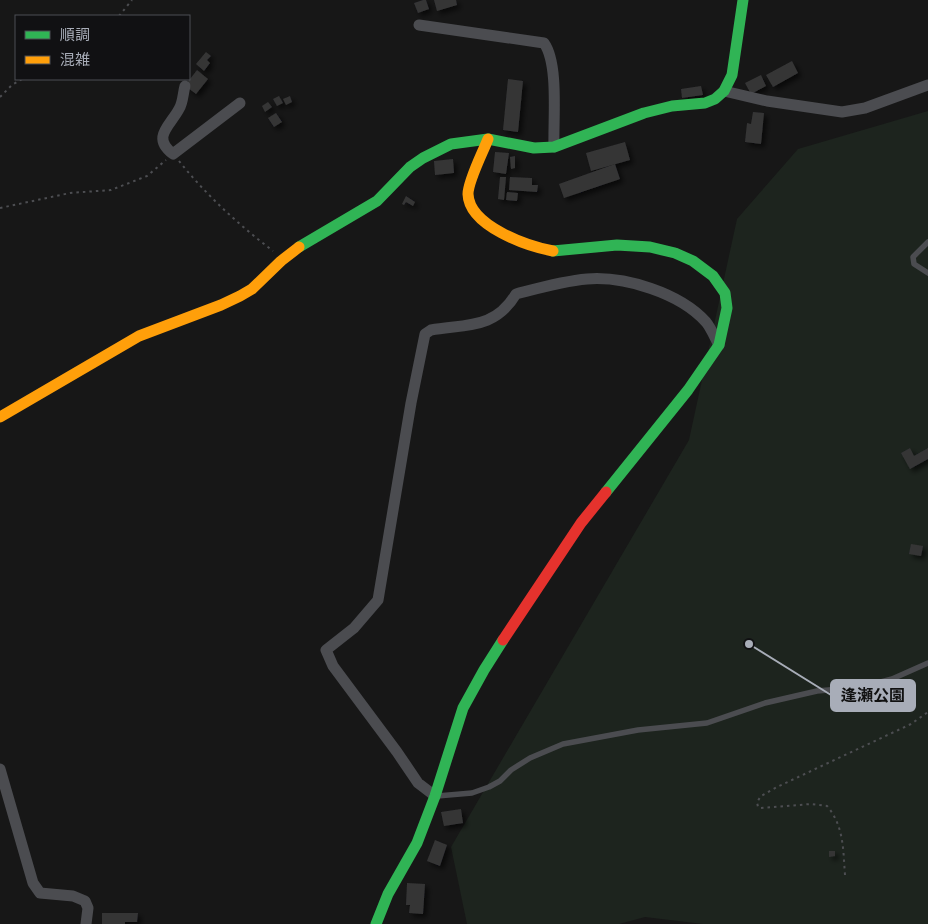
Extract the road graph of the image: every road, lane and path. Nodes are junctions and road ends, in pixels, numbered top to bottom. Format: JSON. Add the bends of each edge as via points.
{"nodes":[{"id":1,"x":132,"y":0,"type":"edge"},
{"id":2,"x":743,"y":0,"type":"edge"},
{"id":3,"x":120,"y":15,"type":"edge"},
{"id":4,"x":419,"y":25,"type":"dead end"},
{"id":5,"x":20,"y":80,"type":"edge"},
{"id":6,"x":928,"y":85,"type":"edge"},
{"id":7,"x":185,"y":86,"type":"dead end"},
{"id":8,"x":724,"y":91,"type":"junction"},
{"id":9,"x":0,"y":97,"type":"edge"},
{"id":10,"x":240,"y":103,"type":"dead end"},
{"id":11,"x":488,"y":139,"type":"junction"},
{"id":12,"x":554,"y":147,"type":"junction"},
{"id":13,"x":173,"y":154,"type":"junction"},
{"id":14,"x":0,"y":208,"type":"edge"},
{"id":15,"x":928,"y":242,"type":"edge"},
{"id":16,"x":281,"y":261,"type":"junction"},
{"id":17,"x":928,"y":273,"type":"edge"},
{"id":18,"x":719,"y":345,"type":"junction"},
{"id":19,"x":0,"y":417,"type":"edge"},
{"id":20,"x":928,"y":662,"type":"edge"},
{"id":21,"x":928,"y":712,"type":"edge"},
{"id":22,"x":0,"y":769,"type":"edge"},
{"id":23,"x":435,"y":796,"type":"junction"},
{"id":24,"x":845,"y":875,"type":"dead end"},
{"id":25,"x":86,"y":924,"type":"edge"},
{"id":26,"x":376,"y":924,"type":"edge"}],
"edges":[{"from":1,"to":3,"type":"path"},
{"from":2,"to":8,"type":"street","via":[[736,56]]},
{"from":4,"to":12,"type":"street","via":[[544,43],[550,51],[553,67]]},
{"from":5,"to":9,"type":"path"},
{"from":6,"to":8,"type":"street","via":[[866,108],[842,112]]},
{"from":7,"to":13,"type":"street","via":[[180,108],[163,134],[165,148]]},
{"from":8,"to":12,"type":"street","via":[[705,103],[644,113]]},
{"from":10,"to":13,"type":"street"},
{"from":11,"to":12,"type":"street","via":[[534,148]]},
{"from":11,"to":16,"type":"street","via":[[451,144],[423,158],[377,201]]},
{"from":11,"to":18,"type":"street","via":[[468,193],[470,206],[481,220],[536,248],[557,252],[617,245],[650,247],[693,261],[713,276],[725,293],[727,308]]},
{"from":13,"to":14,"type":"path","via":[[147,176],[111,190],[70,193]]},
{"from":13,"to":16,"type":"path","via":[[243,229],[275,252]]},
{"from":15,"to":17,"type":"lane","via":[[913,257],[914,264]]},
{"from":16,"to":19,"type":"street","via":[[252,289],[132,340]]},
{"from":18,"to":23,"type":"street","via":[[688,390],[581,523],[484,670],[463,708]]},
{"from":18,"to":23,"type":"street","via":[[707,323],[681,302],[642,286],[588,279],[516,294],[493,319],[424,334],[378,600],[354,628],[326,650],[333,666],[418,784]]},
{"from":20,"to":23,"type":"lane","via":[[892,679],[765,703],[707,723],[638,730],[563,744],[530,758],[489,787],[472,793]]},
{"from":21,"to":24,"type":"path","via":[[911,724],[777,787],[757,802],[761,808],[827,806],[840,827]]},
{"from":22,"to":25,"type":"street","via":[[36,890],[85,900],[88,908]]},
{"from":23,"to":26,"type":"street","via":[[417,843],[388,894]]}]}
